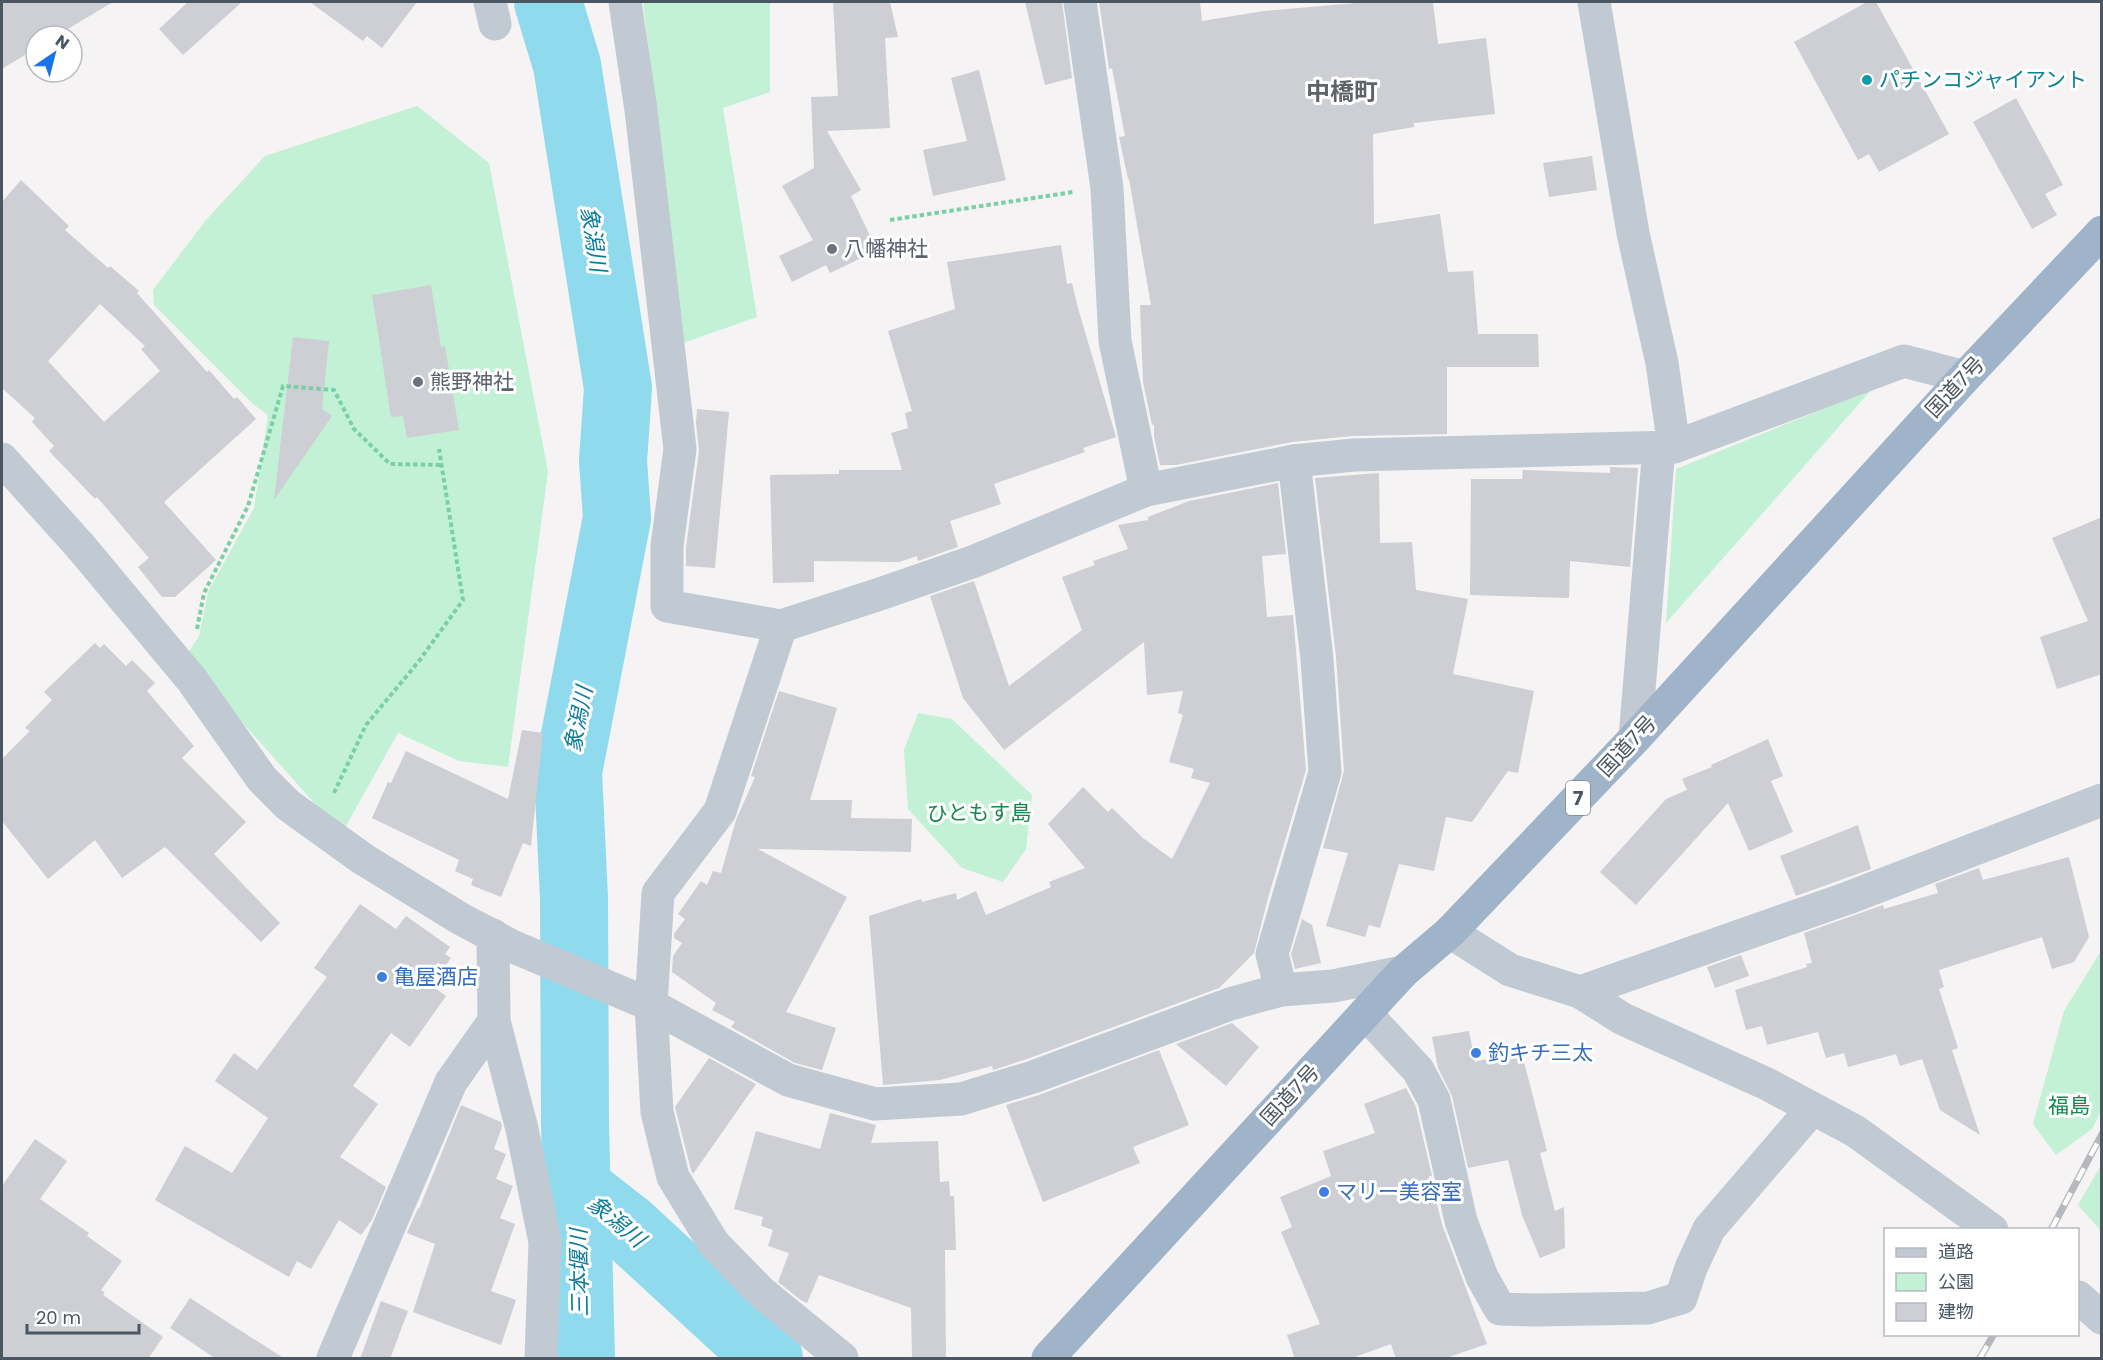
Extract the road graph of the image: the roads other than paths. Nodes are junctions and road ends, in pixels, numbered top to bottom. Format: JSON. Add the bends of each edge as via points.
{"nodes":[{"id":1,"x":625,"y":2,"type":"edge"},
{"id":2,"x":1080,"y":2,"type":"edge"},
{"id":3,"x":1594,"y":2,"type":"edge"},
{"id":4,"x":2100,"y":235,"type":"edge"},
{"id":5,"x":1965,"y":376,"type":"junction"},
{"id":6,"x":1666,"y":447,"type":"junction"},
{"id":7,"x":2,"y":459,"type":"edge"},
{"id":8,"x":1294,"y":461,"type":"junction"},
{"id":9,"x":1146,"y":490,"type":"junction"},
{"id":10,"x":781,"y":626,"type":"junction"},
{"id":11,"x":1635,"y":738,"type":"junction"},
{"id":12,"x":2102,"y":800,"type":"edge"},
{"id":13,"x":1450,"y":932,"type":"junction"},
{"id":14,"x":503,"y":941,"type":"junction"},
{"id":15,"x":1403,"y":972,"type":"junction"},
{"id":16,"x":1281,"y":990,"type":"junction"},
{"id":17,"x":1580,"y":992,"type":"junction"},
{"id":18,"x":651,"y":1005,"type":"junction"},
{"id":19,"x":1365,"y":1013,"type":"junction"},
{"id":20,"x":494,"y":1021,"type":"junction"},
{"id":21,"x":1812,"y":1108,"type":"junction"},
{"id":22,"x":1989,"y":1228,"type":"edge"},
{"id":23,"x":2079,"y":1298,"type":"edge"},
{"id":24,"x":2102,"y":1318,"type":"edge"},
{"id":25,"x":333,"y":1359,"type":"edge"},
{"id":26,"x":541,"y":1359,"type":"edge"},
{"id":27,"x":842,"y":1359,"type":"edge"},
{"id":28,"x":1048,"y":1359,"type":"edge"}],
"edges":[{"from":1,"to":10,"type":"street","via":[[680,448],[667,546],[667,606]]},
{"from":2,"to":9,"type":"street","via":[[1107,188],[1115,340]]},
{"from":3,"to":6,"type":"street","via":[[1633,233],[1662,363]]},
{"from":4,"to":5,"type":"highway","name":"国道7号","number":"7"},
{"from":5,"to":6,"type":"street","via":[[1904,361]]},
{"from":5,"to":11,"type":"highway","name":"国道7号","number":"7"},
{"from":6,"to":8,"type":"street","via":[[1354,455]]},
{"from":6,"to":11,"type":"street"},
{"from":7,"to":14,"type":"street","via":[[176,660],[262,778],[288,805],[363,859]]},
{"from":8,"to":9,"type":"street"},
{"from":8,"to":16,"type":"street","via":[[1317,659],[1324,772],[1272,954]]},
{"from":9,"to":10,"type":"street","via":[[975,561]]},
{"from":10,"to":18,"type":"street","via":[[720,811],[658,893]]},
{"from":11,"to":13,"type":"highway","name":"国道7号","number":"7"},
{"from":12,"to":17,"type":"street","via":[[1848,898]]},
{"from":13,"to":15,"type":"highway","name":"国道7号","number":"7"},
{"from":13,"to":17,"type":"street","via":[[1510,970]]},
{"from":14,"to":18,"type":"street"},
{"from":14,"to":20,"type":"street"},
{"from":15,"to":16,"type":"street","via":[[1333,986]]},
{"from":15,"to":19,"type":"highway","name":"国道7号","number":"7"},
{"from":16,"to":18,"type":"street","via":[[1230,1004],[1033,1077],[961,1099],[875,1104],[788,1080]]},
{"from":17,"to":21,"type":"street","via":[[1623,1019]]},
{"from":18,"to":27,"type":"street","via":[[657,1112],[673,1177],[714,1244],[761,1292]]},
{"from":19,"to":21,"type":"street","via":[[1418,1070],[1434,1100],[1461,1221],[1482,1277],[1500,1309],[1648,1308],[1681,1298],[1709,1229]]},
{"from":19,"to":28,"type":"highway","name":"国道7号","number":"7"},
{"from":20,"to":25,"type":"street","via":[[451,1082]]},
{"from":20,"to":26,"type":"street","via":[[522,1129],[544,1242]]},
{"from":21,"to":22,"type":"street","via":[[1855,1131]]},
{"from":23,"to":24,"type":"street"}]}
